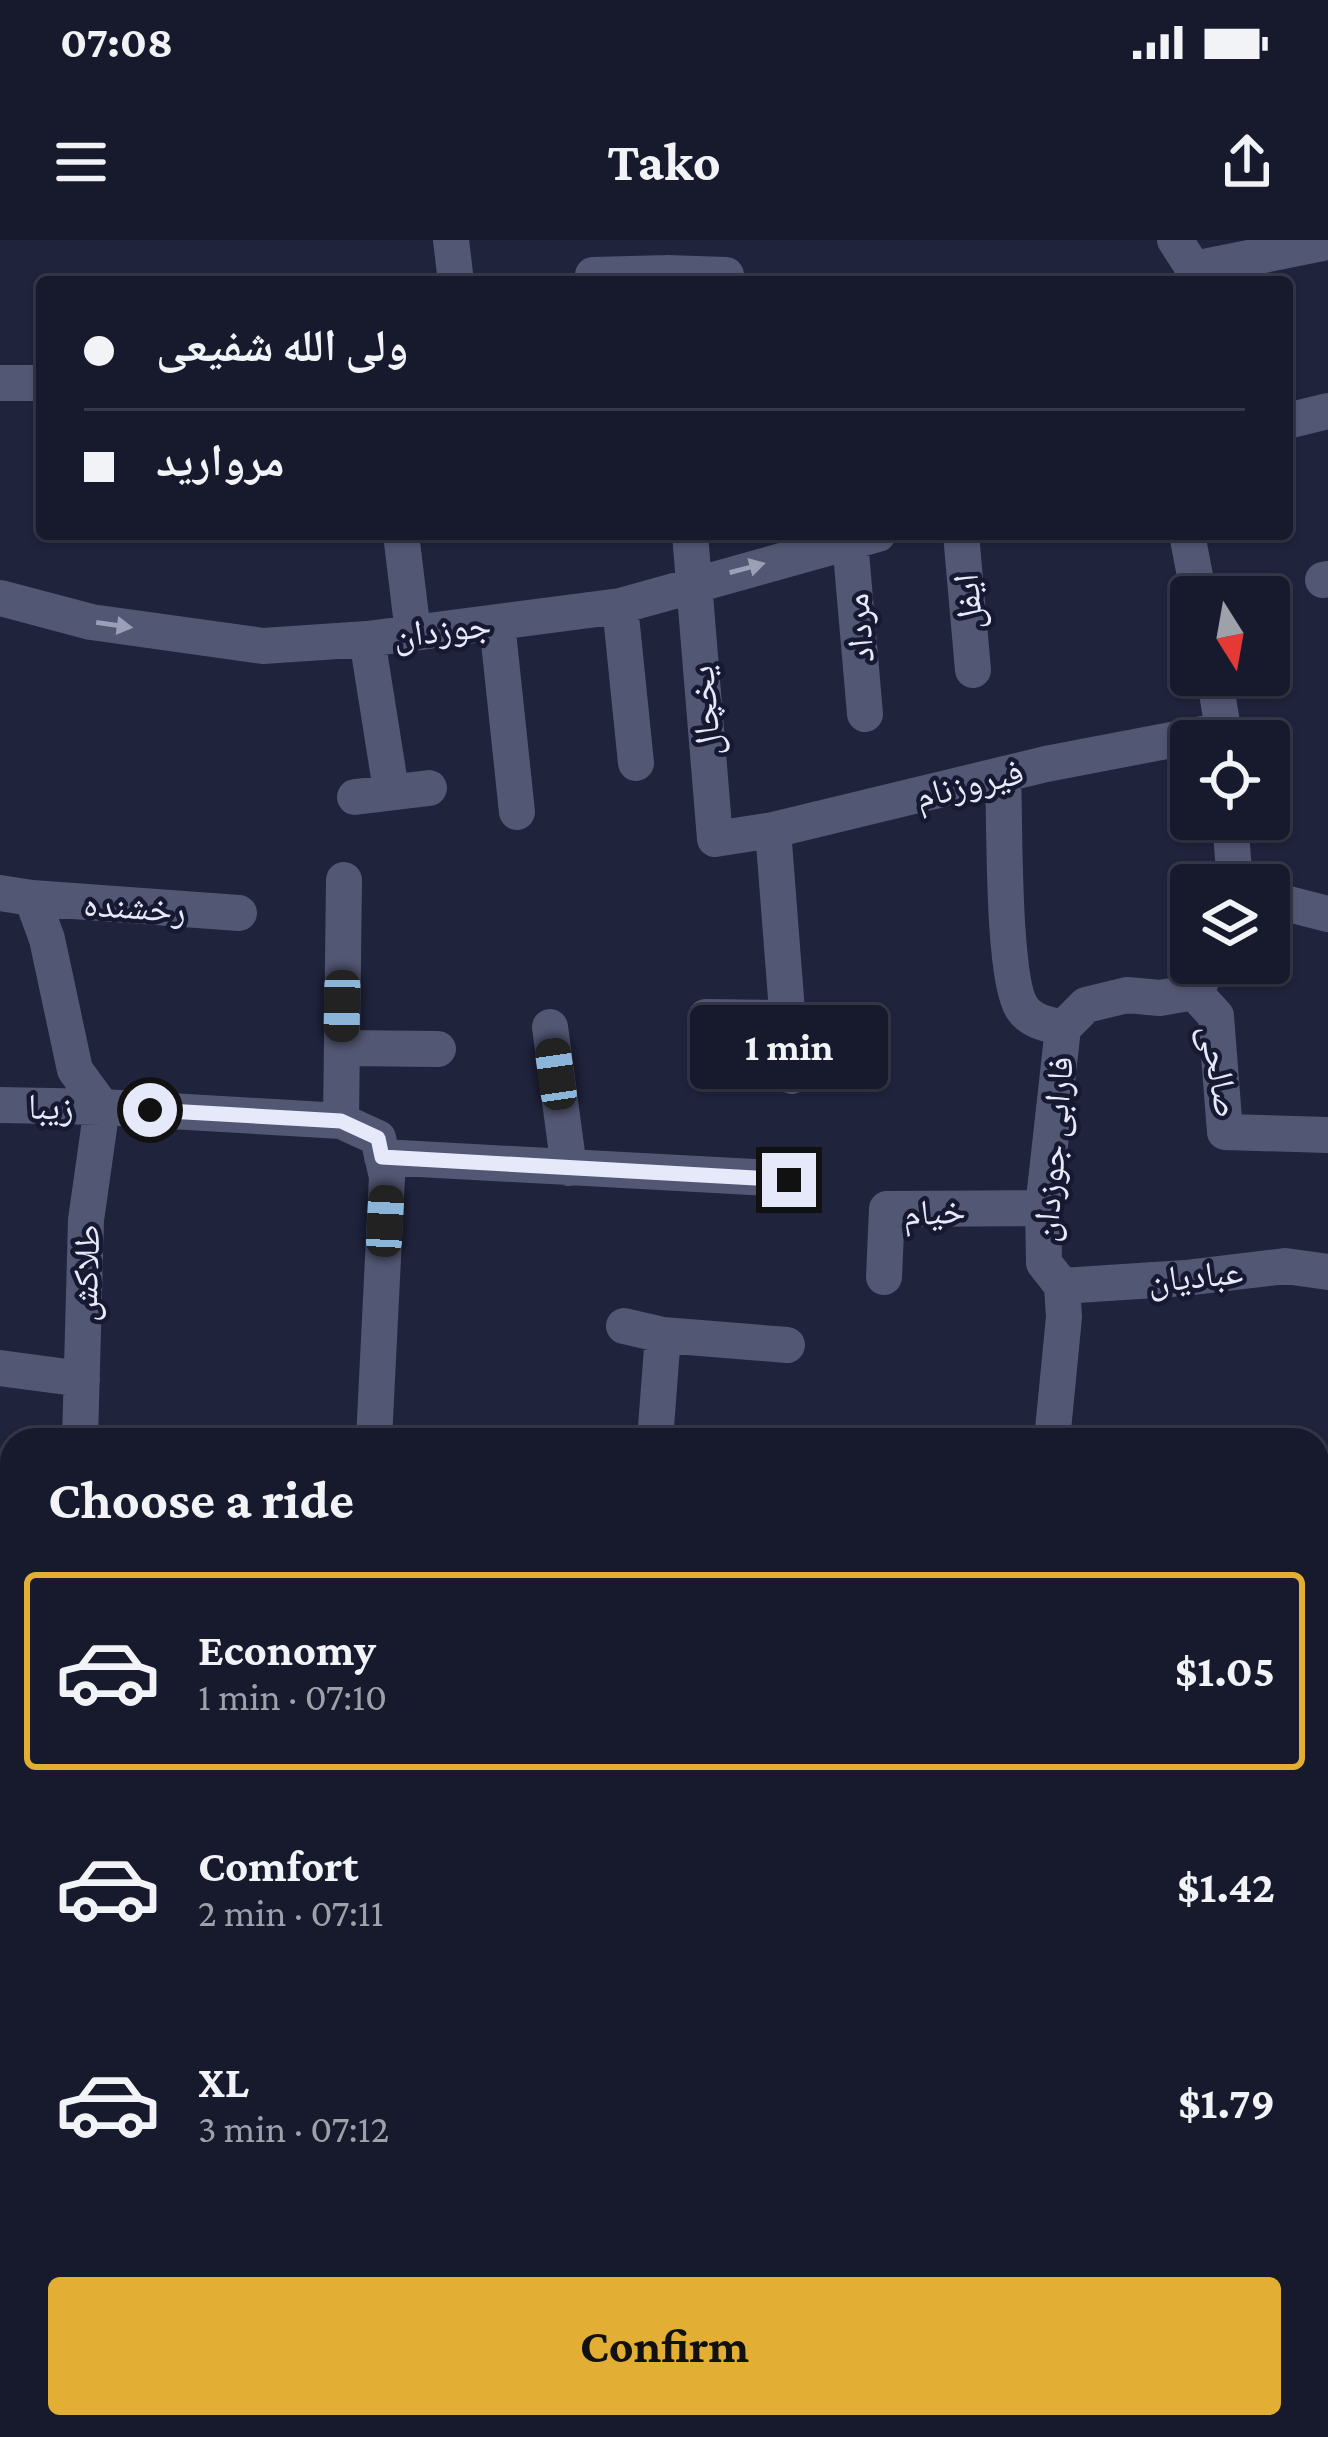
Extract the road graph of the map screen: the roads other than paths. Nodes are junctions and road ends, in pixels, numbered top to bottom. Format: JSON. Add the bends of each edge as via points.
{"nodes":[{"id":1,"x":452,"y":240,"type":"edge"},
{"id":2,"x":1328,"y":242,"type":"edge"},
{"id":3,"x":1190,"y":264,"type":"edge"},
{"id":4,"x":593,"y":275,"type":"dead end"},
{"id":5,"x":726,"y":275,"type":"dead end"},
{"id":6,"x":455,"y":276,"type":"edge"},
{"id":7,"x":618,"y":276,"type":"edge"},
{"id":8,"x":706,"y":276,"type":"edge"},
{"id":9,"x":36,"y":382,"type":"edge"},
{"id":10,"x":0,"y":383,"type":"edge"},
{"id":11,"x":1328,"y":411,"type":"edge"},
{"id":12,"x":1293,"y":420,"type":"edge"},
{"id":13,"x":402,"y":540,"type":"edge"},
{"id":14,"x":690,"y":540,"type":"edge"},
{"id":15,"x":853,"y":540,"type":"edge"},
{"id":16,"x":864,"y":540,"type":"edge"},
{"id":17,"x":962,"y":540,"type":"edge"},
{"id":18,"x":1187,"y":540,"type":"edge"},
{"id":19,"x":1194,"y":576,"type":"edge"},
{"id":20,"x":694,"y":583,"type":"junction"},
{"id":21,"x":0,"y":598,"type":"edge"},
{"id":22,"x":620,"y":606,"type":"junction"},
{"id":23,"x":496,"y":623,"type":"junction"},
{"id":24,"x":413,"y":633,"type":"junction"},
{"id":25,"x":367,"y":639,"type":"junction"},
{"id":26,"x":973,"y":670,"type":"dead end"},
{"id":27,"x":866,"y":715,"type":"dead end"},
{"id":28,"x":1170,"y":745,"type":"edge"},
{"id":29,"x":636,"y":763,"type":"dead end"},
{"id":30,"x":1003,"y":775,"type":"junction"},
{"id":31,"x":429,"y":788,"type":"dead end"},
{"id":32,"x":517,"y":812,"type":"dead end"},
{"id":33,"x":773,"y":830,"type":"junction"},
{"id":34,"x":715,"y":839,"type":"joint"},
{"id":35,"x":344,"y":880,"type":"dead end"},
{"id":36,"x":16,"y":896,"type":"edge"},
{"id":37,"x":1290,"y":904,"type":"edge"},
{"id":38,"x":239,"y":914,"type":"dead end"},
{"id":39,"x":1328,"y":914,"type":"edge"},
{"id":40,"x":1189,"y":984,"type":"edge"},
{"id":41,"x":1205,"y":984,"type":"edge"},
{"id":42,"x":706,"y":1017,"type":"dead end"},
{"id":43,"x":788,"y":1018,"type":"junction"},
{"id":44,"x":550,"y":1028,"type":"dead end"},
{"id":45,"x":1063,"y":1028,"type":"junction"},
{"id":46,"x":342,"y":1048,"type":"junction"},
{"id":47,"x":438,"y":1049,"type":"dead end"},
{"id":48,"x":792,"y":1076,"type":"dead end"},
{"id":49,"x":0,"y":1105,"type":"edge"},
{"id":50,"x":102,"y":1107,"type":"junction"},
{"id":51,"x":341,"y":1121,"type":"junction"},
{"id":52,"x":1328,"y":1136,"type":"edge"},
{"id":53,"x":382,"y":1157,"type":"junction"},
{"id":54,"x":568,"y":1168,"type":"junction"},
{"id":55,"x":789,"y":1180,"type":"dead end"},
{"id":56,"x":1043,"y":1208,"type":"junction"},
{"id":57,"x":1328,"y":1272,"type":"edge"},
{"id":58,"x":884,"y":1277,"type":"dead end"},
{"id":59,"x":1062,"y":1286,"type":"junction"},
{"id":60,"x":624,"y":1326,"type":"dead end"},
{"id":61,"x":663,"y":1335,"type":"junction"},
{"id":62,"x":787,"y":1345,"type":"dead end"},
{"id":63,"x":0,"y":1368,"type":"edge"},
{"id":64,"x":82,"y":1379,"type":"junction"},
{"id":65,"x":80,"y":1428,"type":"edge"},
{"id":66,"x":375,"y":1428,"type":"edge"},
{"id":67,"x":656,"y":1428,"type":"edge"},
{"id":68,"x":1053,"y":1428,"type":"edge"}],
"edges":[{"from":1,"to":6,"type":"street"},
{"from":2,"to":3,"type":"street"},
{"from":4,"to":7,"type":"street"},
{"from":5,"to":8,"type":"street"},
{"from":9,"to":10,"type":"street"},
{"from":11,"to":12,"type":"street"},
{"from":13,"to":24,"type":"street"},
{"from":14,"to":20,"type":"street","name":"یخچال"},
{"from":20,"to":15,"type":"street","name":"جوزدان","one_way":true},
{"from":16,"to":27,"type":"street","name":"مرداد"},
{"from":17,"to":26,"type":"street","name":"ایفل"},
{"from":18,"to":19,"type":"street"},
{"from":20,"to":22,"type":"street","name":"جوزدان"},
{"from":20,"to":34,"type":"street","name":"یخچال"},
{"from":21,"to":25,"type":"street","name":"جوزدان","one_way":true,"via":[[91,622],[263,646]]},
{"from":22,"to":23,"type":"street","name":"جوزدان"},
{"from":22,"to":29,"type":"street"},
{"from":23,"to":24,"type":"street","name":"جوزدان"},
{"from":23,"to":32,"type":"street"},
{"from":24,"to":25,"type":"street","name":"جوزدان"},
{"from":25,"to":31,"type":"street","via":[[373,794]]},
{"from":28,"to":30,"type":"street","name":"فیروزنام"},
{"from":30,"to":33,"type":"street","name":"فیروزنام"},
{"from":30,"to":45,"type":"street","via":[[1010,967],[1021,1007]]},
{"from":33,"to":34,"type":"street","name":"فیروزنام"},
{"from":33,"to":43,"type":"street"},
{"from":35,"to":46,"type":"street"},
{"from":36,"to":38,"type":"street","name":"رخشنده"},
{"from":36,"to":50,"type":"street","via":[[47,940],[75,1070]]},
{"from":37,"to":39,"type":"street"},
{"from":40,"to":45,"type":"street","name":"فارابی جوزدان","via":[[1160,998],[1127,995],[1086,1005]]},
{"from":41,"to":52,"type":"street","name":"صالحی","via":[[1216,1016],[1225,1132]]},
{"from":42,"to":43,"type":"street"},
{"from":43,"to":48,"type":"street"},
{"from":44,"to":54,"type":"street"},
{"from":45,"to":56,"type":"street","name":"فارابی جوزدان"},
{"from":46,"to":47,"type":"street"},
{"from":46,"to":51,"type":"street"},
{"from":49,"to":50,"type":"street","name":"زیبا"},
{"from":50,"to":51,"type":"street","name":"زیبا"},
{"from":50,"to":64,"type":"street","name":"طلاکش","via":[[86,1220]]},
{"from":51,"to":53,"type":"street","via":[[378,1138]]},
{"from":53,"to":54,"type":"street"},
{"from":53,"to":66,"type":"street"},
{"from":54,"to":55,"type":"street"},
{"from":56,"to":58,"type":"street","name":"خیام","via":[[887,1208]]},
{"from":56,"to":59,"type":"street","name":"فارابی جوزدان","via":[[1044,1263]]},
{"from":57,"to":59,"type":"street","name":"عبادیان","via":[[1285,1266]]},
{"from":59,"to":68,"type":"street","name":"فارابی جوزدان"},
{"from":60,"to":61,"type":"street"},
{"from":61,"to":62,"type":"street"},
{"from":61,"to":67,"type":"street"},
{"from":63,"to":64,"type":"street"},
{"from":64,"to":65,"type":"street","name":"طلاکش"}]}
